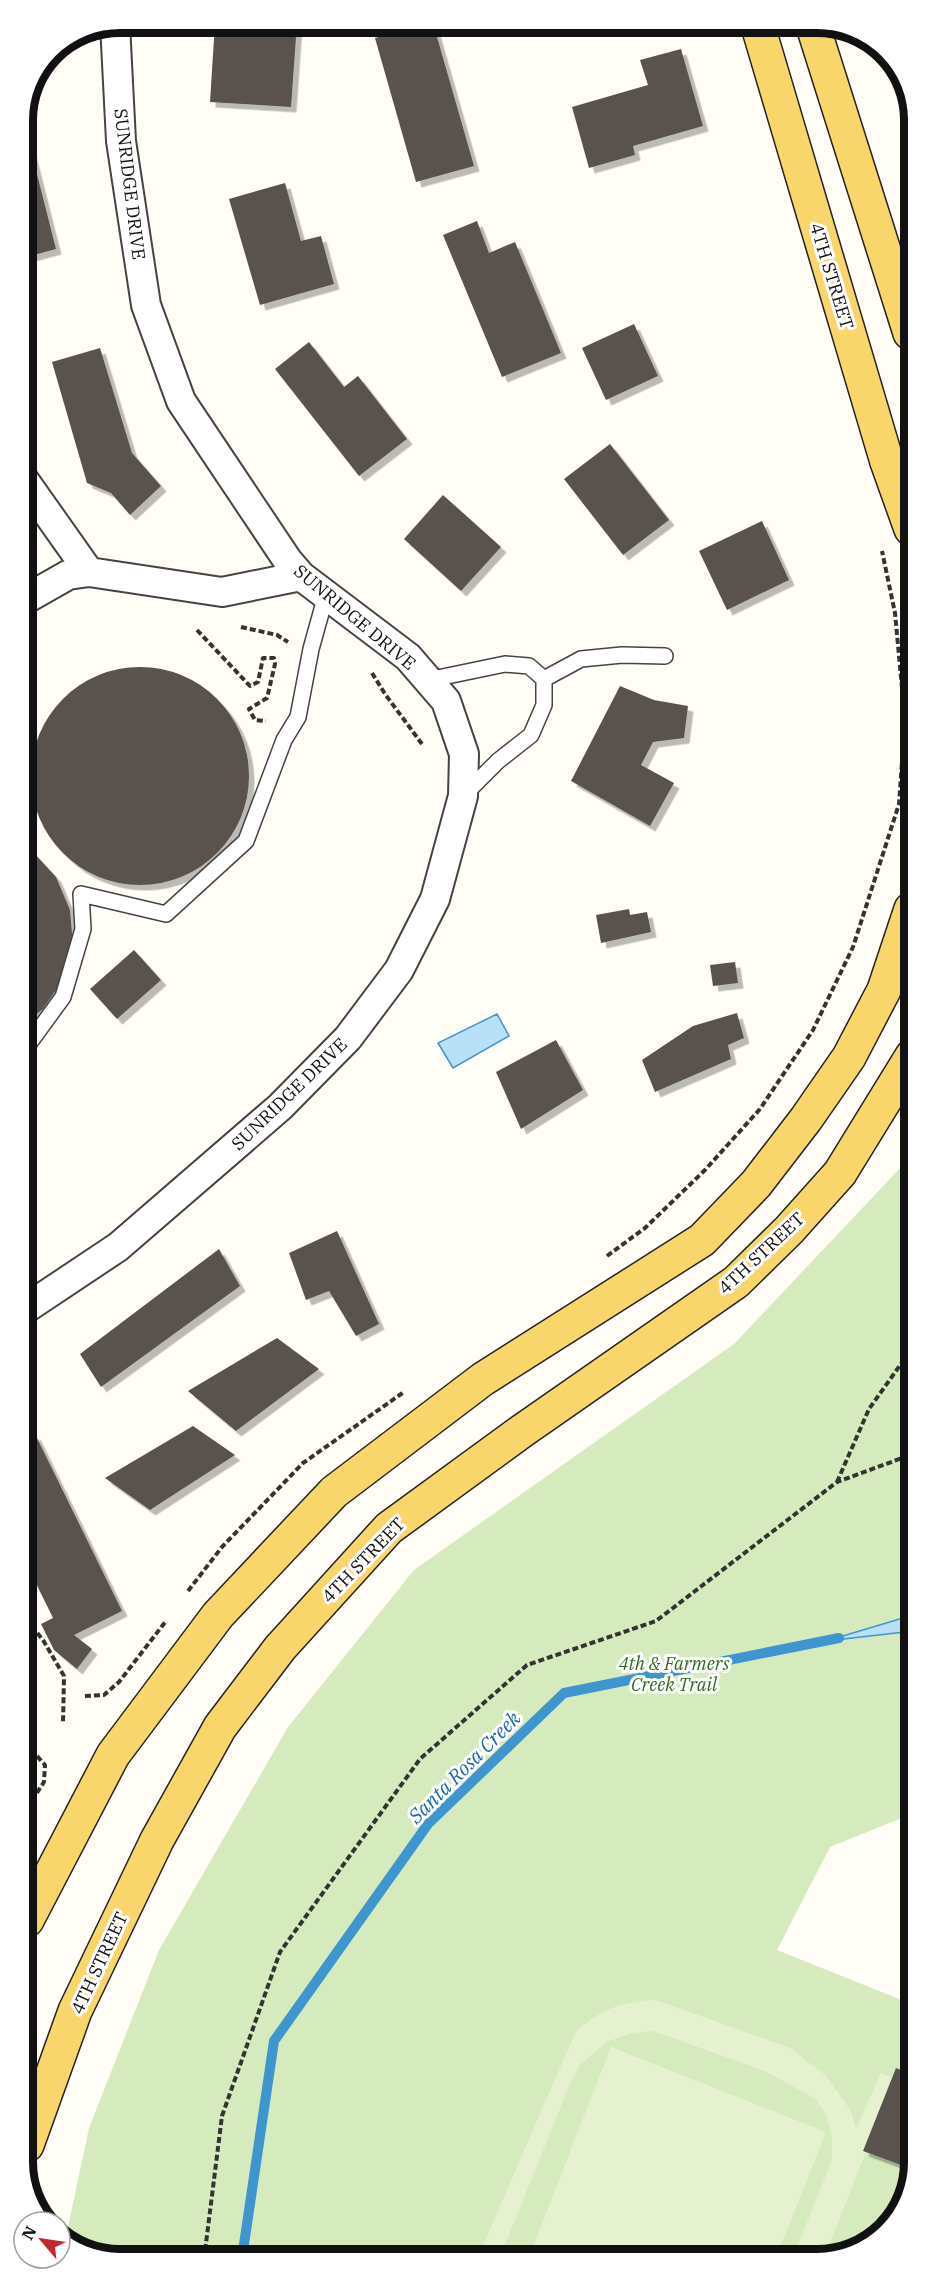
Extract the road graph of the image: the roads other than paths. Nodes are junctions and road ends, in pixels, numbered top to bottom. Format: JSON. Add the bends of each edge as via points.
{"nodes":[{"id":1,"x":115,"y":33,"type":"edge"},
{"id":2,"x":760,"y":33,"type":"edge"},
{"id":3,"x":815,"y":33,"type":"edge"},
{"id":4,"x":904,"y":314,"type":"edge"},
{"id":5,"x":33,"y":493,"type":"edge"},
{"id":6,"x":904,"y":512,"type":"edge"},
{"id":7,"x":89,"y":572,"type":"junction"},
{"id":8,"x":302,"y":576,"type":"junction"},
{"id":9,"x":33,"y":595,"type":"edge"},
{"id":10,"x":327,"y":595,"type":"junction"},
{"id":11,"x":665,"y":656,"type":"dead end"},
{"id":12,"x":544,"y":679,"type":"junction"},
{"id":13,"x":428,"y":680,"type":"junction"},
{"id":14,"x":462,"y":796,"type":"junction"},
{"id":15,"x":904,"y":930,"type":"edge"},
{"id":16,"x":33,"y":1038,"type":"edge"},
{"id":17,"x":904,"y":1069,"type":"edge"},
{"id":18,"x":33,"y":1304,"type":"edge"},
{"id":19,"x":33,"y":1908,"type":"edge"},
{"id":20,"x":33,"y":2128,"type":"edge"}],
"edges":[{"from":1,"to":8,"type":"street","name":"SUNRIDGE DRIVE","via":[[121,141],[146,305],[181,401]]},
{"from":2,"to":6,"type":"main road","name":"4TH STREET"},
{"from":3,"to":4,"type":"main road"},
{"from":5,"to":7,"type":"street"},
{"from":7,"to":8,"type":"street","via":[[222,592]]},
{"from":7,"to":9,"type":"street","via":[[68,575]]},
{"from":8,"to":10,"type":"street","name":"SUNRIDGE DRIVE"},
{"from":10,"to":13,"type":"street","name":"SUNRIDGE DRIVE","via":[[408,657]]},
{"from":10,"to":16,"type":"lane","via":[[311,649],[298,717],[284,740],[246,841],[166,914],[81,894],[83,929],[63,997]]},
{"from":11,"to":12,"type":"lane","via":[[581,659]]},
{"from":12,"to":13,"type":"lane","via":[[529,666],[505,664]]},
{"from":12,"to":14,"type":"lane","via":[[544,705],[531,735],[498,760]]},
{"from":13,"to":14,"type":"street","name":"SUNRIDGE DRIVE","via":[[446,700],[464,754]]},
{"from":14,"to":18,"type":"street","name":"SUNRIDGE DRIVE","via":[[435,899],[399,970],[348,1038],[280,1107],[118,1247]]},
{"from":15,"to":19,"type":"main road","via":[[884,990],[849,1057],[756,1184],[702,1240],[483,1379],[334,1492],[218,1615],[113,1755]]},
{"from":17,"to":20,"type":"main road","name":"4TH STREET","via":[[840,1173],[736,1282],[389,1528],[280,1648],[220,1727],[157,1839],[75,2011]]}]}
